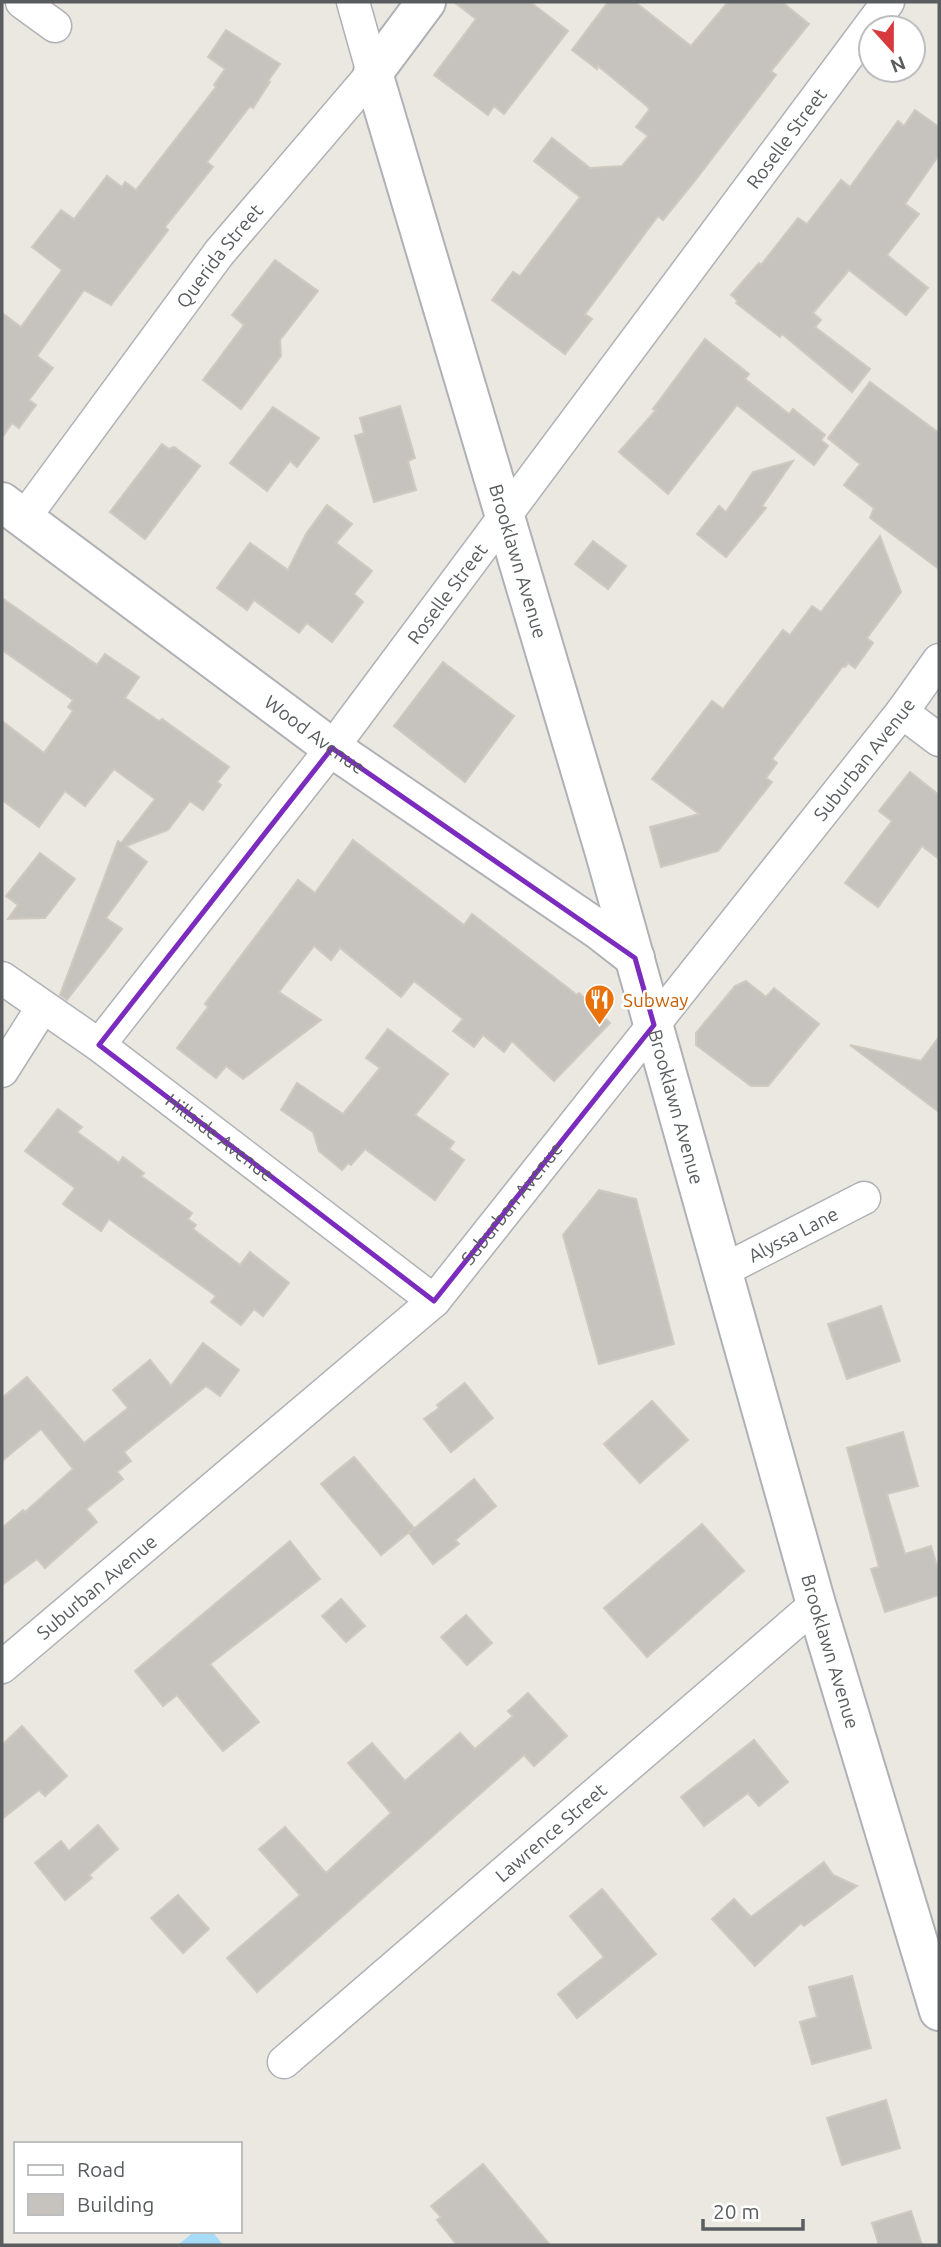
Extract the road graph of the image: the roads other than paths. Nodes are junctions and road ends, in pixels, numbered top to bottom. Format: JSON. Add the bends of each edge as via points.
{"nodes":[{"id":1,"x":22,"y":2,"type":"edge"},
{"id":2,"x":353,"y":2,"type":"edge"},
{"id":3,"x":426,"y":2,"type":"edge"},
{"id":4,"x":888,"y":2,"type":"edge"},
{"id":5,"x":55,"y":26,"type":"dead end"},
{"id":6,"x":373,"y":73,"type":"junction"},
{"id":7,"x":13,"y":510,"type":"edge"},
{"id":8,"x":505,"y":517,"type":"junction"},
{"id":9,"x":939,"y":660,"type":"edge"},
{"id":10,"x":902,"y":712,"type":"junction"},
{"id":11,"x":939,"y":740,"type":"edge"},
{"id":12,"x":332,"y":748,"type":"junction"},
{"id":13,"x":635,"y":958,"type":"junction"},
{"id":14,"x":2,"y":978,"type":"edge"},
{"id":15,"x":43,"y":1008,"type":"junction"},
{"id":16,"x":654,"y":1025,"type":"junction"},
{"id":17,"x":99,"y":1045,"type":"junction"},
{"id":18,"x":2,"y":1071,"type":"edge"},
{"id":19,"x":864,"y":1198,"type":"dead end"},
{"id":20,"x":722,"y":1271,"type":"junction"},
{"id":21,"x":434,"y":1301,"type":"junction"},
{"id":22,"x":816,"y":1604,"type":"junction"},
{"id":23,"x":2,"y":1667,"type":"edge"},
{"id":24,"x":939,"y":2011,"type":"edge"},
{"id":25,"x":284,"y":2062,"type":"dead end"}],
"edges":[{"from":1,"to":5,"type":"street"},
{"from":2,"to":6,"type":"street","name":"Brooklawn Avenue"},
{"from":3,"to":6,"type":"street","name":"Querida Street"},
{"from":4,"to":8,"type":"street","name":"Roselle Street"},
{"from":6,"to":7,"type":"street","name":"Querida Street","via":[[219,253]]},
{"from":6,"to":8,"type":"street","name":"Brooklawn Avenue"},
{"from":7,"to":12,"type":"street","name":"Wood Avenue"},
{"from":8,"to":12,"type":"street","name":"Roselle Street"},
{"from":8,"to":13,"type":"street","name":"Brooklawn Avenue"},
{"from":9,"to":10,"type":"street","name":"Suburban Avenue"},
{"from":10,"to":11,"type":"street"},
{"from":10,"to":16,"type":"street","name":"Suburban Avenue"},
{"from":12,"to":13,"type":"street","name":"Wood Avenue"},
{"from":12,"to":17,"type":"street","name":"Roselle Street"},
{"from":13,"to":16,"type":"street","name":"Brooklawn Avenue"},
{"from":14,"to":15,"type":"street","name":"Hillside Avenue"},
{"from":15,"to":17,"type":"street","name":"Hillside Avenue"},
{"from":15,"to":18,"type":"street"},
{"from":16,"to":20,"type":"street","name":"Brooklawn Avenue"},
{"from":16,"to":21,"type":"street","name":"Suburban Avenue"},
{"from":17,"to":21,"type":"street","name":"Hillside Avenue"},
{"from":19,"to":20,"type":"street","name":"Alyssa Lane"},
{"from":20,"to":22,"type":"street","name":"Brooklawn Avenue"},
{"from":21,"to":23,"type":"street","name":"Suburban Avenue"},
{"from":22,"to":24,"type":"street","name":"Brooklawn Avenue"},
{"from":22,"to":25,"type":"street","name":"Lawrence Street"}]}
